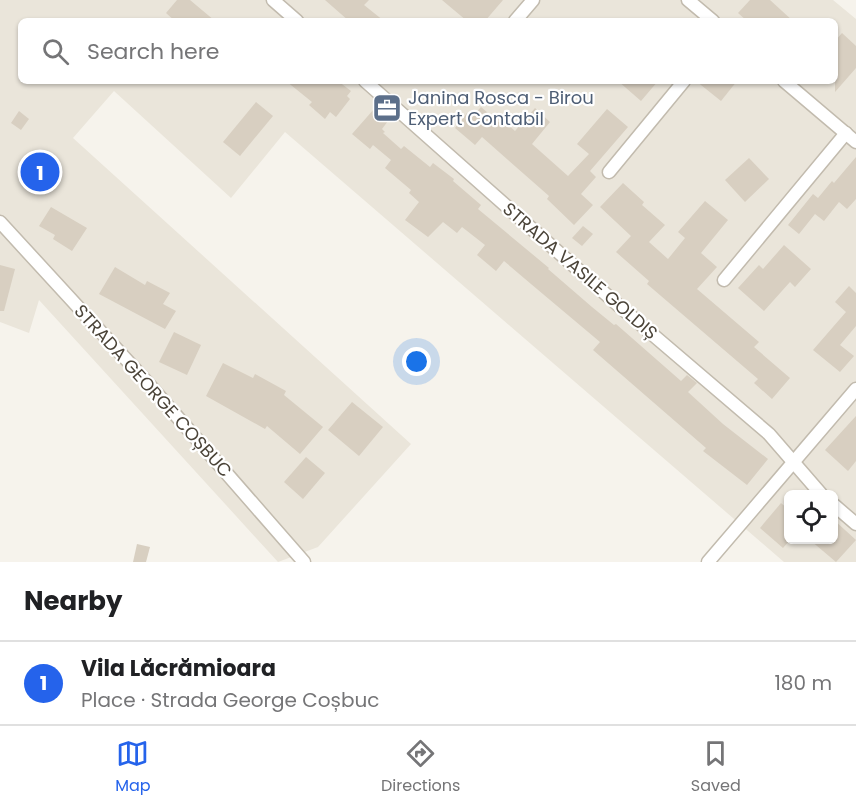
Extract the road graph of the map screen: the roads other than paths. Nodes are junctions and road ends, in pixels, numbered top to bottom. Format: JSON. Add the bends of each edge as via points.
{"nodes":[{"id":1,"x":273,"y":0,"type":"edge"},
{"id":2,"x":533,"y":0,"type":"edge"},
{"id":3,"x":688,"y":0,"type":"edge"},
{"id":4,"x":294,"y":18,"type":"edge"},
{"id":5,"x":518,"y":18,"type":"edge"},
{"id":6,"x":709,"y":18,"type":"edge"},
{"id":7,"x":368,"y":84,"type":"edge"},
{"id":8,"x":682,"y":84,"type":"edge"},
{"id":9,"x":788,"y":84,"type":"edge"},
{"id":10,"x":846,"y":133,"type":"junction"},
{"id":11,"x":856,"y":142,"type":"edge"},
{"id":12,"x":609,"y":172,"type":"dead end"},
{"id":13,"x":0,"y":222,"type":"edge"},
{"id":14,"x":724,"y":280,"type":"dead end"},
{"id":15,"x":856,"y":389,"type":"edge"},
{"id":16,"x":792,"y":462,"type":"junction"},
{"id":17,"x":817,"y":490,"type":"edge"},
{"id":18,"x":838,"y":508,"type":"edge"},
{"id":19,"x":856,"y":524,"type":"edge"},
{"id":20,"x":304,"y":562,"type":"edge"},
{"id":21,"x":708,"y":562,"type":"edge"}],
"edges":[{"from":1,"to":4,"type":"street"},
{"from":2,"to":5,"type":"street"},
{"from":3,"to":6,"type":"street"},
{"from":7,"to":16,"type":"street","name":"STRADA VASILE GOLDIȘ","via":[[769,434]]},
{"from":8,"to":12,"type":"street"},
{"from":9,"to":10,"type":"street"},
{"from":10,"to":11,"type":"street"},
{"from":10,"to":14,"type":"street"},
{"from":13,"to":20,"type":"street","name":"STRADA GEORGE COȘBUC"},
{"from":15,"to":16,"type":"street"},
{"from":16,"to":17,"type":"street","name":"STRADA VASILE GOLDIȘ"},
{"from":16,"to":21,"type":"street"},
{"from":18,"to":19,"type":"street"}]}
